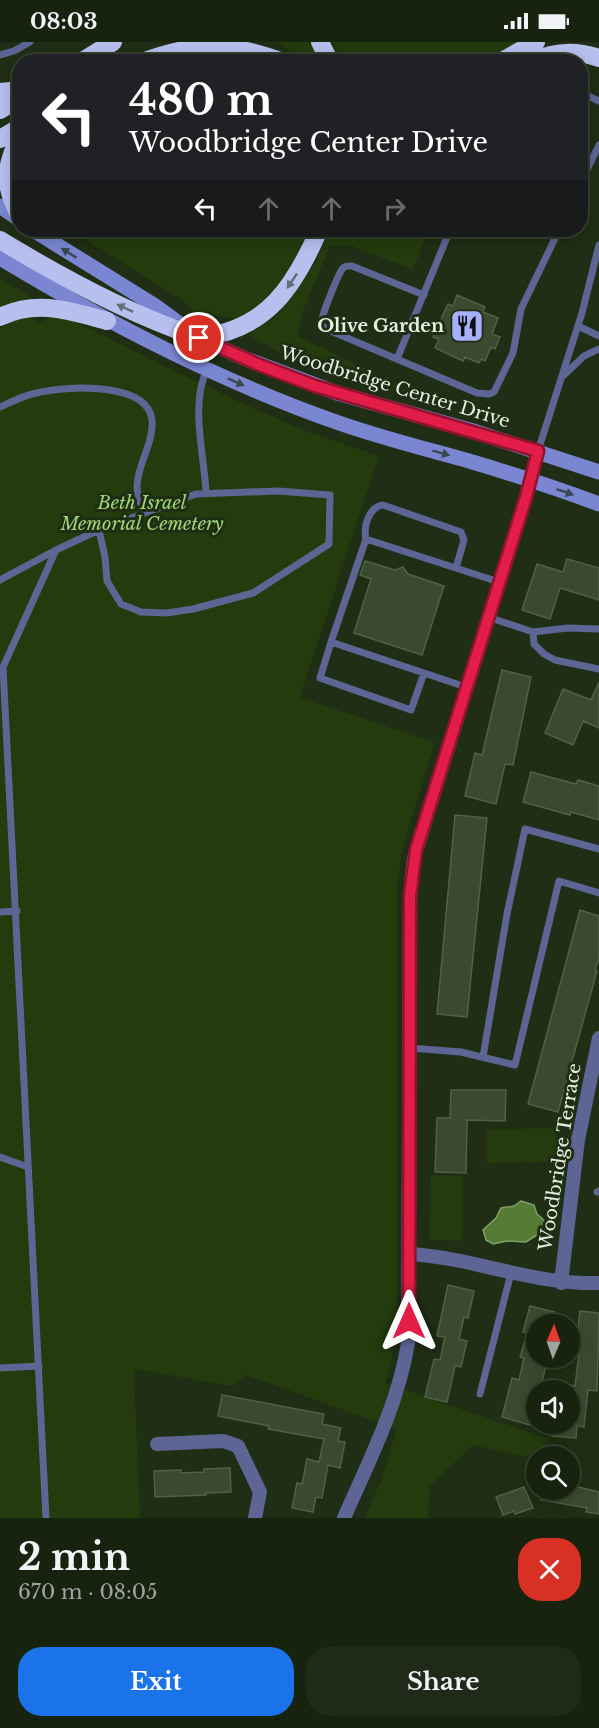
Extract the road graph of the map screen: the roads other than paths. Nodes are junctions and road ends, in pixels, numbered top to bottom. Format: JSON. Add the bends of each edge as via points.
{"nodes":[{"id":1,"x":30,"y":42,"type":"edge"},
{"id":2,"x":113,"y":42,"type":"edge"},
{"id":3,"x":159,"y":42,"type":"edge"},
{"id":4,"x":536,"y":42,"type":"edge"},
{"id":5,"x":94,"y":54,"type":"edge"},
{"id":6,"x":140,"y":54,"type":"edge"},
{"id":7,"x":163,"y":54,"type":"edge"},
{"id":8,"x":267,"y":54,"type":"edge"},
{"id":9,"x":514,"y":54,"type":"edge"},
{"id":10,"x":556,"y":54,"type":"edge"},
{"id":11,"x":581,"y":54,"type":"edge"},
{"id":12,"x":0,"y":55,"type":"edge"},
{"id":13,"x":599,"y":145,"type":"edge"},
{"id":14,"x":12,"y":155,"type":"edge"},
{"id":15,"x":588,"y":168,"type":"edge"},
{"id":16,"x":12,"y":200,"type":"edge"},
{"id":17,"x":44,"y":237,"type":"edge"},
{"id":18,"x":316,"y":237,"type":"edge"},
{"id":19,"x":447,"y":237,"type":"edge"},
{"id":20,"x":556,"y":237,"type":"edge"},
{"id":21,"x":0,"y":240,"type":"edge"},
{"id":22,"x":599,"y":245,"type":"edge"},
{"id":23,"x":0,"y":258,"type":"edge"},
{"id":24,"x":424,"y":295,"type":"junction"},
{"id":25,"x":0,"y":316,"type":"edge"},
{"id":26,"x":107,"y":321,"type":"junction"},
{"id":27,"x":578,"y":326,"type":"junction"},
{"id":28,"x":599,"y":336,"type":"edge"},
{"id":29,"x":199,"y":338,"type":"junction"},
{"id":30,"x":599,"y":349,"type":"edge"},
{"id":31,"x":397,"y":359,"type":"junction"},
{"id":32,"x":189,"y":360,"type":"junction"},
{"id":33,"x":207,"y":369,"type":"junction"},
{"id":34,"x":562,"y":376,"type":"junction"},
{"id":35,"x":0,"y":407,"type":"edge"},
{"id":36,"x":538,"y":451,"type":"junction"},
{"id":37,"x":599,"y":472,"type":"edge"},
{"id":38,"x":531,"y":480,"type":"junction"},
{"id":39,"x":206,"y":492,"type":"junction"},
{"id":40,"x":599,"y":504,"type":"edge"},
{"id":41,"x":144,"y":513,"type":"junction"},
{"id":42,"x":99,"y":530,"type":"junction"},
{"id":43,"x":366,"y":539,"type":"junction"},
{"id":44,"x":56,"y":550,"type":"junction"},
{"id":45,"x":456,"y":568,"type":"junction"},
{"id":46,"x":0,"y":580,"type":"edge"},
{"id":47,"x":499,"y":582,"type":"junction"},
{"id":48,"x":488,"y":617,"type":"junction"},
{"id":49,"x":599,"y":629,"type":"edge"},
{"id":50,"x":533,"y":632,"type":"junction"},
{"id":51,"x":331,"y":642,"type":"junction"},
{"id":52,"x":599,"y":669,"type":"edge"},
{"id":53,"x":2,"y":670,"type":"edge"},
{"id":54,"x":423,"y":673,"type":"junction"},
{"id":55,"x":466,"y":687,"type":"junction"},
{"id":56,"x":599,"y":849,"type":"edge"},
{"id":57,"x":599,"y":892,"type":"edge"},
{"id":58,"x":17,"y":911,"type":"junction"},
{"id":59,"x":0,"y":912,"type":"edge"},
{"id":60,"x":599,"y":1038,"type":"edge"},
{"id":61,"x":410,"y":1048,"type":"junction"},
{"id":62,"x":483,"y":1057,"type":"junction"},
{"id":63,"x":0,"y":1157,"type":"edge"},
{"id":64,"x":28,"y":1167,"type":"junction"},
{"id":65,"x":410,"y":1254,"type":"junction"},
{"id":66,"x":511,"y":1273,"type":"junction"},
{"id":67,"x":561,"y":1282,"type":"junction"},
{"id":68,"x":599,"y":1283,"type":"edge"},
{"id":69,"x":39,"y":1366,"type":"junction"},
{"id":70,"x":0,"y":1368,"type":"edge"},
{"id":71,"x":480,"y":1394,"type":"dead end"},
{"id":72,"x":157,"y":1444,"type":"dead end"},
{"id":73,"x":46,"y":1518,"type":"edge"},
{"id":74,"x":255,"y":1518,"type":"edge"},
{"id":75,"x":344,"y":1518,"type":"edge"}],
"edges":[{"from":1,"to":12,"type":"lane"},
{"from":2,"to":5,"type":"highway"},
{"from":3,"to":6,"type":"highway"},
{"from":4,"to":9,"type":"highway"},
{"from":7,"to":8,"type":"highway","via":[[218,42],[236,43]]},
{"from":10,"to":11,"type":"highway"},
{"from":13,"to":15,"type":"lane"},
{"from":14,"to":16,"type":"highway","via":[[7,179]]},
{"from":29,"to":17,"type":"street","name":"Woodbridge Center Drive","one_way":true,"via":[[154,305]]},
{"from":18,"to":29,"type":"highway","one_way":true,"via":[[295,277],[270,309],[250,324]]},
{"from":19,"to":24,"type":"lane"},
{"from":20,"to":31,"type":"lane","via":[[521,309],[513,353],[494,392],[477,393]]},
{"from":29,"to":21,"type":"highway","one_way":true,"via":[[116,304]]},
{"from":22,"to":27,"type":"lane"},
{"from":23,"to":26,"type":"street"},
{"from":24,"to":31,"type":"lane"},
{"from":24,"to":31,"type":"lane","via":[[350,266],[343,268],[321,318],[324,328]]},
{"from":25,"to":26,"type":"highway","via":[[42,307]]},
{"from":26,"to":32,"type":"street"},
{"from":27,"to":28,"type":"lane"},
{"from":27,"to":34,"type":"lane"},
{"from":29,"to":32,"type":"lane"},
{"from":29,"to":36,"type":"street","name":"Woodbridge Center Drive","via":[[315,386]]},
{"from":30,"to":34,"type":"lane","via":[[584,356]]},
{"from":32,"to":33,"type":"street"},
{"from":33,"to":38,"type":"street","one_way":true,"via":[[339,423]]},
{"from":33,"to":39,"type":"lane","via":[[200,384],[199,403]]},
{"from":34,"to":36,"type":"lane"},
{"from":35,"to":41,"type":"lane","via":[[35,393],[76,387],[140,399],[149,410],[152,426],[136,484]]},
{"from":36,"to":37,"type":"street","name":"Woodbridge Center Drive"},
{"from":36,"to":38,"type":"street"},
{"from":38,"to":40,"type":"street","one_way":true},
{"from":38,"to":47,"type":"street"},
{"from":39,"to":41,"type":"lane"},
{"from":39,"to":42,"type":"lane","via":[[330,495],[329,544],[253,593],[167,613],[141,612],[121,604],[107,581]]},
{"from":41,"to":42,"type":"lane"},
{"from":42,"to":44,"type":"lane"},
{"from":43,"to":45,"type":"lane"},
{"from":43,"to":45,"type":"lane","via":[[364,531],[372,509],[383,505],[394,508],[461,532],[464,540]]},
{"from":43,"to":51,"type":"lane"},
{"from":44,"to":46,"type":"lane"},
{"from":44,"to":53,"type":"lane"},
{"from":45,"to":47,"type":"lane"},
{"from":47,"to":48,"type":"street"},
{"from":48,"to":50,"type":"lane"},
{"from":48,"to":55,"type":"street"},
{"from":49,"to":50,"type":"lane"},
{"from":50,"to":52,"type":"lane","via":[[534,644],[549,657]]},
{"from":51,"to":54,"type":"lane"},
{"from":51,"to":54,"type":"lane","via":[[320,678],[411,710]]},
{"from":53,"to":58,"type":"lane"},
{"from":54,"to":55,"type":"lane"},
{"from":55,"to":61,"type":"street","via":[[413,867]]},
{"from":56,"to":62,"type":"lane","via":[[525,829]]},
{"from":57,"to":62,"type":"lane","via":[[560,881],[515,1065]]},
{"from":58,"to":59,"type":"lane"},
{"from":58,"to":64,"type":"lane"},
{"from":60,"to":67,"type":"street","name":"Woodbridge Terrace","via":[[579,1131]]},
{"from":61,"to":62,"type":"lane"},
{"from":61,"to":65,"type":"street"},
{"from":63,"to":64,"type":"lane"},
{"from":64,"to":69,"type":"lane"},
{"from":65,"to":66,"type":"street","via":[[444,1257]]},
{"from":65,"to":75,"type":"street","via":[[409,1332],[401,1377],[387,1420]]},
{"from":66,"to":67,"type":"street"},
{"from":66,"to":71,"type":"lane"},
{"from":67,"to":68,"type":"street"},
{"from":69,"to":70,"type":"lane"},
{"from":69,"to":73,"type":"lane"},
{"from":72,"to":74,"type":"street","via":[[224,1441],[238,1446],[260,1492]]}]}
